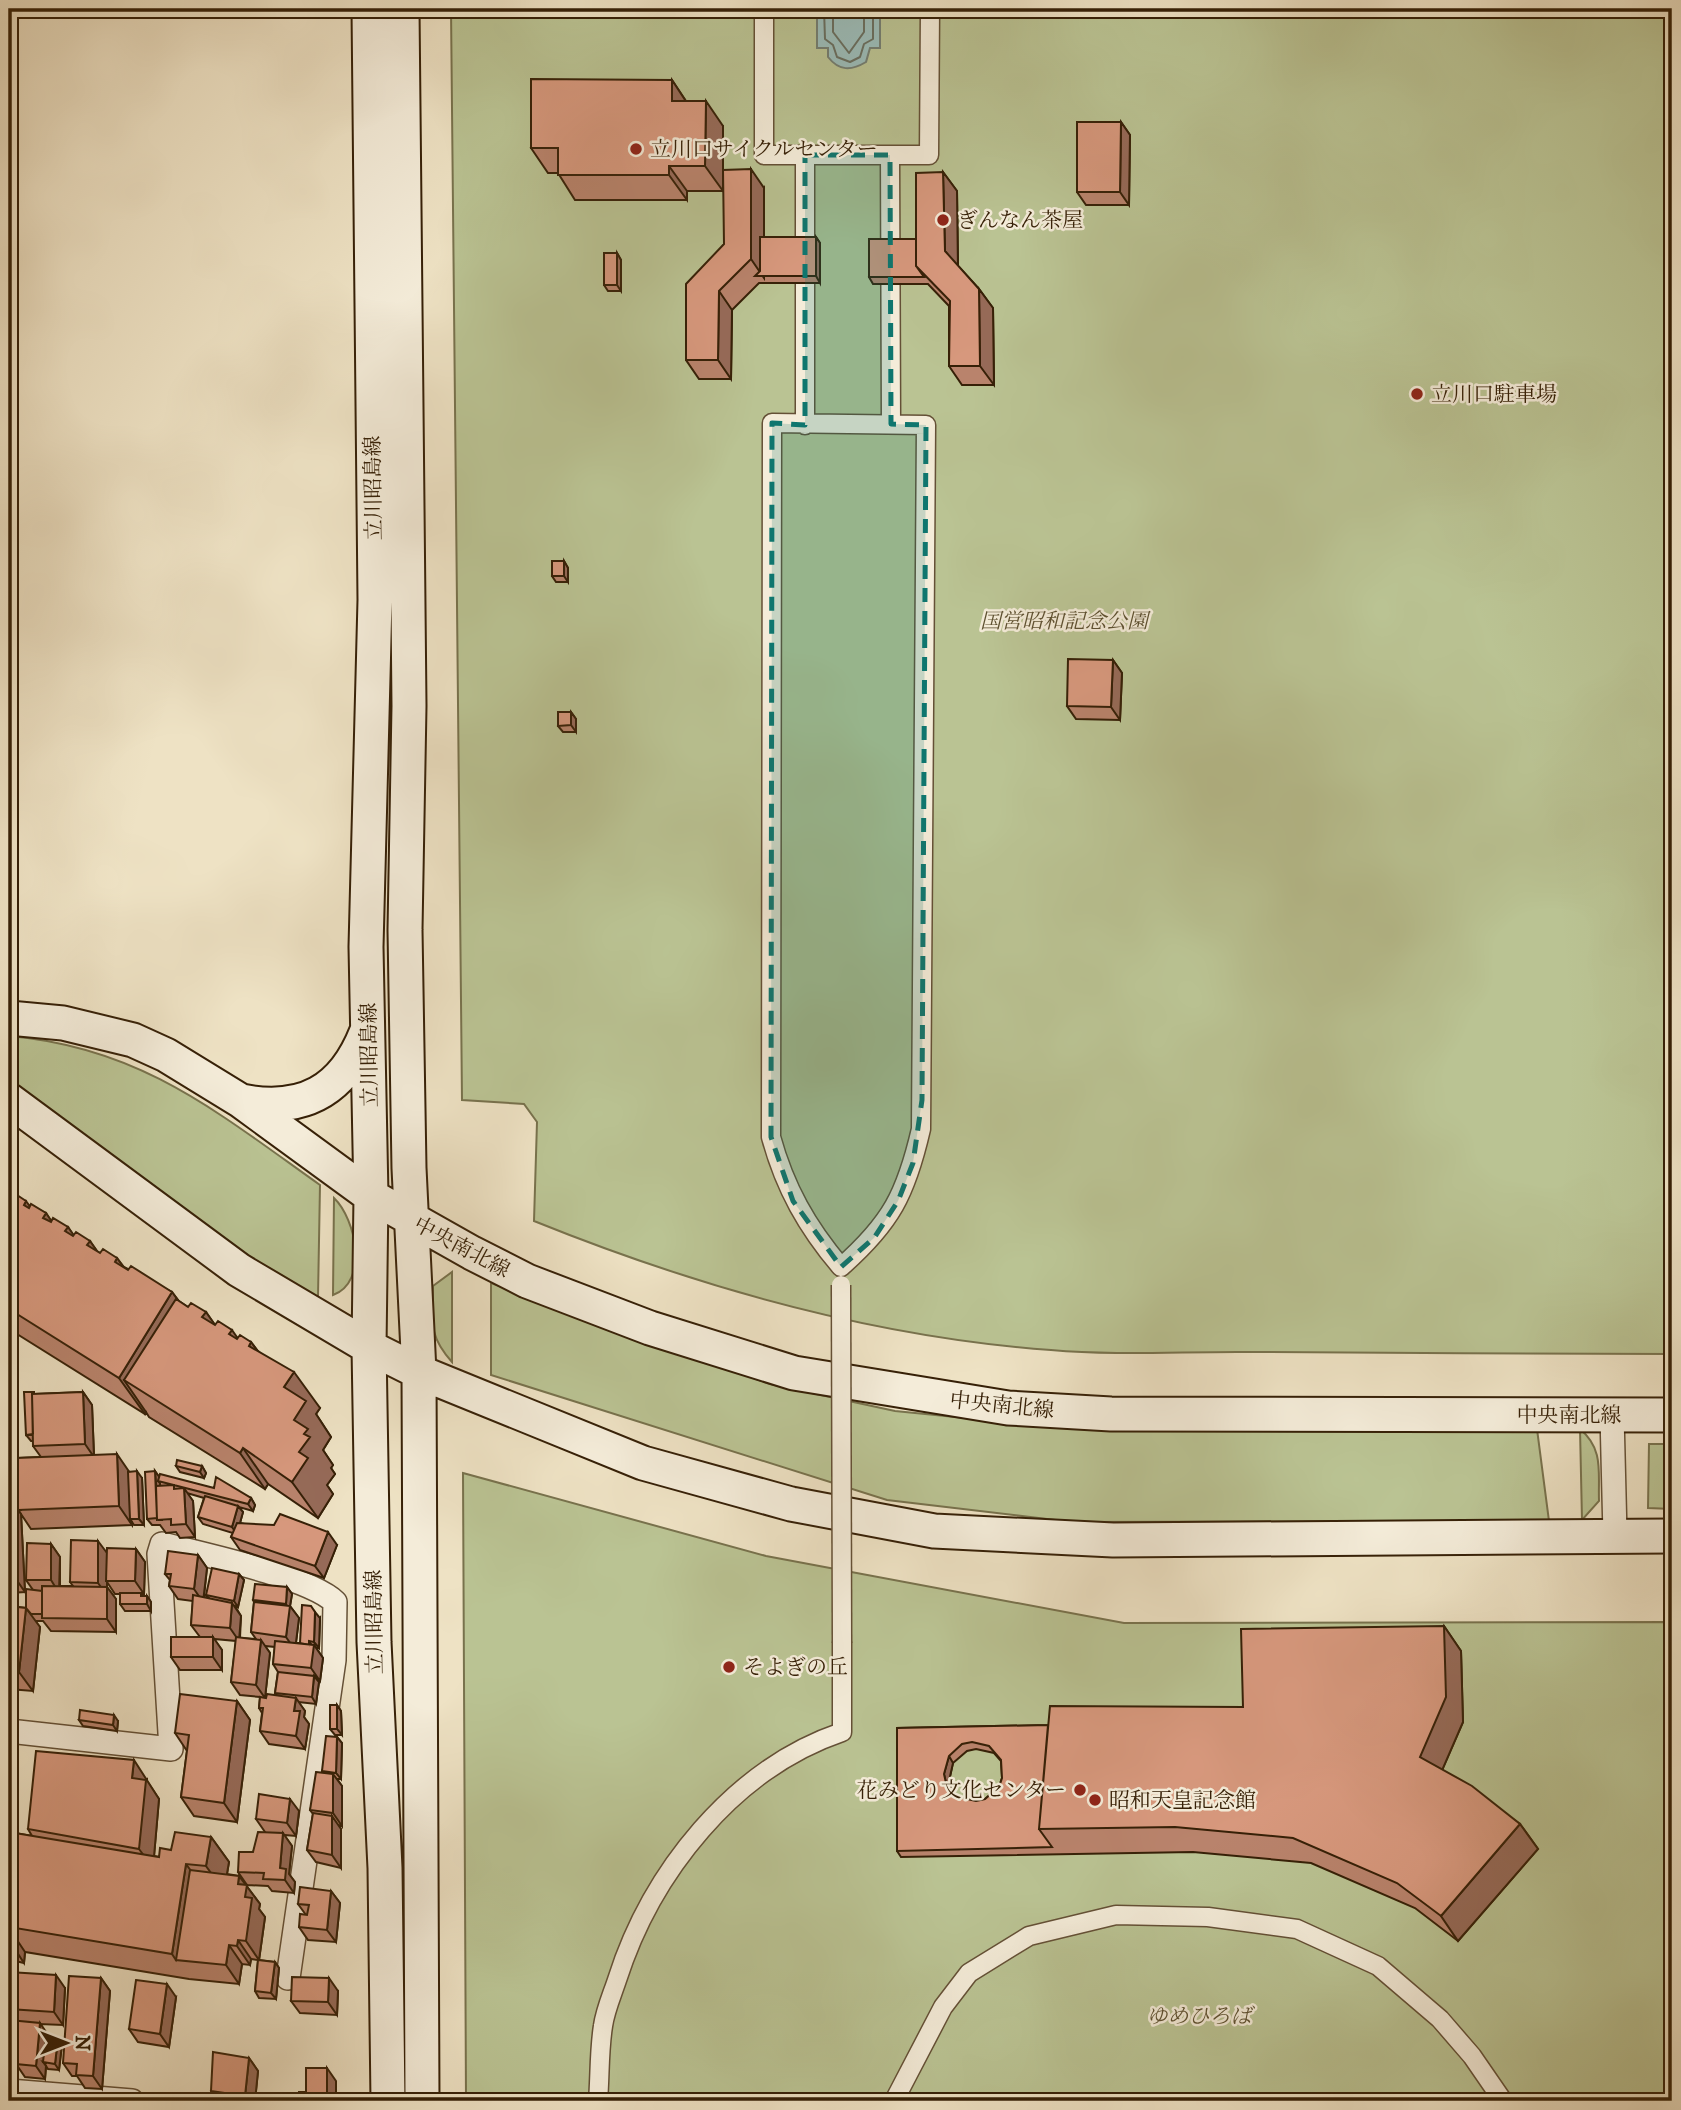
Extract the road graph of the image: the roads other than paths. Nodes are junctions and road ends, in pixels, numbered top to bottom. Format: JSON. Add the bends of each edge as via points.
{"nodes":[{"id":1,"x":369,"y":9,"type":"edge"},
{"id":2,"x":402,"y":9,"type":"edge"},
{"id":3,"x":764,"y":9,"type":"edge"},
{"id":4,"x":930,"y":9,"type":"edge"},
{"id":5,"x":805,"y":155,"type":"junction"},
{"id":6,"x":890,"y":155,"type":"junction"},
{"id":7,"x":891,"y":424,"type":"junction"},
{"id":8,"x":805,"y":425,"type":"junction"},
{"id":9,"x":9,"y":1018,"type":"edge"},
{"id":10,"x":368,"y":1028,"type":"junction"},
{"id":11,"x":9,"y":1100,"type":"edge"},
{"id":12,"x":241,"y":1101,"type":"junction"},
{"id":13,"x":372,"y":1196,"type":"junction"},
{"id":14,"x":411,"y":1220,"type":"junction"},
{"id":15,"x":841,"y":1276,"type":"junction"},
{"id":16,"x":369,"y":1347,"type":"junction"},
{"id":17,"x":419,"y":1372,"type":"junction"},
{"id":18,"x":1612,"y":1415,"type":"junction"},
{"id":19,"x":1672,"y":1415,"type":"edge"},
{"id":20,"x":1615,"y":1535,"type":"junction"},
{"id":21,"x":1672,"y":1536,"type":"edge"},
{"id":22,"x":9,"y":1731,"type":"edge"},
{"id":23,"x":288,"y":1978,"type":"dead end"},
{"id":24,"x":9,"y":2091,"type":"edge"},
{"id":25,"x":132,"y":2101,"type":"edge"},
{"id":26,"x":388,"y":2101,"type":"edge"},
{"id":27,"x":422,"y":2101,"type":"edge"},
{"id":28,"x":598,"y":2101,"type":"edge"},
{"id":29,"x":894,"y":2101,"type":"edge"},
{"id":30,"x":1503,"y":2101,"type":"edge"}],
"edges":[{"from":1,"to":10,"type":"main road","name":"立川昭島線","via":[[374,612]]},
{"from":2,"to":14,"type":"main road","name":"立川昭島線","via":[[409,693],[405,930]]},
{"from":3,"to":5,"type":"street","via":[[764,155]]},
{"from":4,"to":6,"type":"street","via":[[929,155]]},
{"from":5,"to":6,"type":"street"},
{"from":5,"to":8,"type":"street"},
{"from":6,"to":7,"type":"street"},
{"from":7,"to":8,"type":"street"},
{"from":7,"to":15,"type":"street","via":[[926,425],[921,1129],[898,1201]]},
{"from":8,"to":15,"type":"street","via":[[772,423],[771,1137],[793,1201]]},
{"from":9,"to":12,"type":"main road","name":"中央南北線","via":[[63,1023],[133,1040]]},
{"from":10,"to":12,"type":"main road","via":[[348,1071],[320,1093],[283,1105]]},
{"from":10,"to":13,"type":"main road","name":"立川昭島線"},
{"from":11,"to":16,"type":"main road","via":[[239,1270]]},
{"from":12,"to":13,"type":"main road","name":"中央南北線"},
{"from":13,"to":14,"type":"main road","name":"中央南北線"},
{"from":13,"to":16,"type":"main road","name":"立川昭島線"},
{"from":14,"to":17,"type":"main road","name":"立川昭島線"},
{"from":14,"to":18,"type":"main road","name":"中央南北線","via":[[527,1281],[650,1328],[794,1373],[928,1398],[1111,1414]]},
{"from":15,"to":28,"type":"street","bridge":true,"via":[[842,1732],[807,1744],[756,1777],[697,1835],[656,1889],[626,1953],[603,2025]]},
{"from":16,"to":17,"type":"main road"},
{"from":16,"to":26,"type":"main road","name":"立川昭島線"},
{"from":17,"to":20,"type":"main road","via":[[643,1463],[791,1504],[934,1531],[1113,1540]]},
{"from":17,"to":27,"type":"main road","name":"立川昭島線"},
{"from":18,"to":19,"type":"main road","name":"中央南北線"},
{"from":18,"to":20,"type":"street"},
{"from":20,"to":21,"type":"main road"},
{"from":22,"to":23,"type":"street","via":[[171,1749],[162,1544],[326,1593],[335,1602],[334,1660]]},
{"from":24,"to":25,"type":"street"},
{"from":29,"to":30,"type":"street","via":[[943,2007],[969,1973],[1029,1936],[1116,1915],[1208,1917],[1297,1929],[1378,1966],[1440,2019]]}]}
